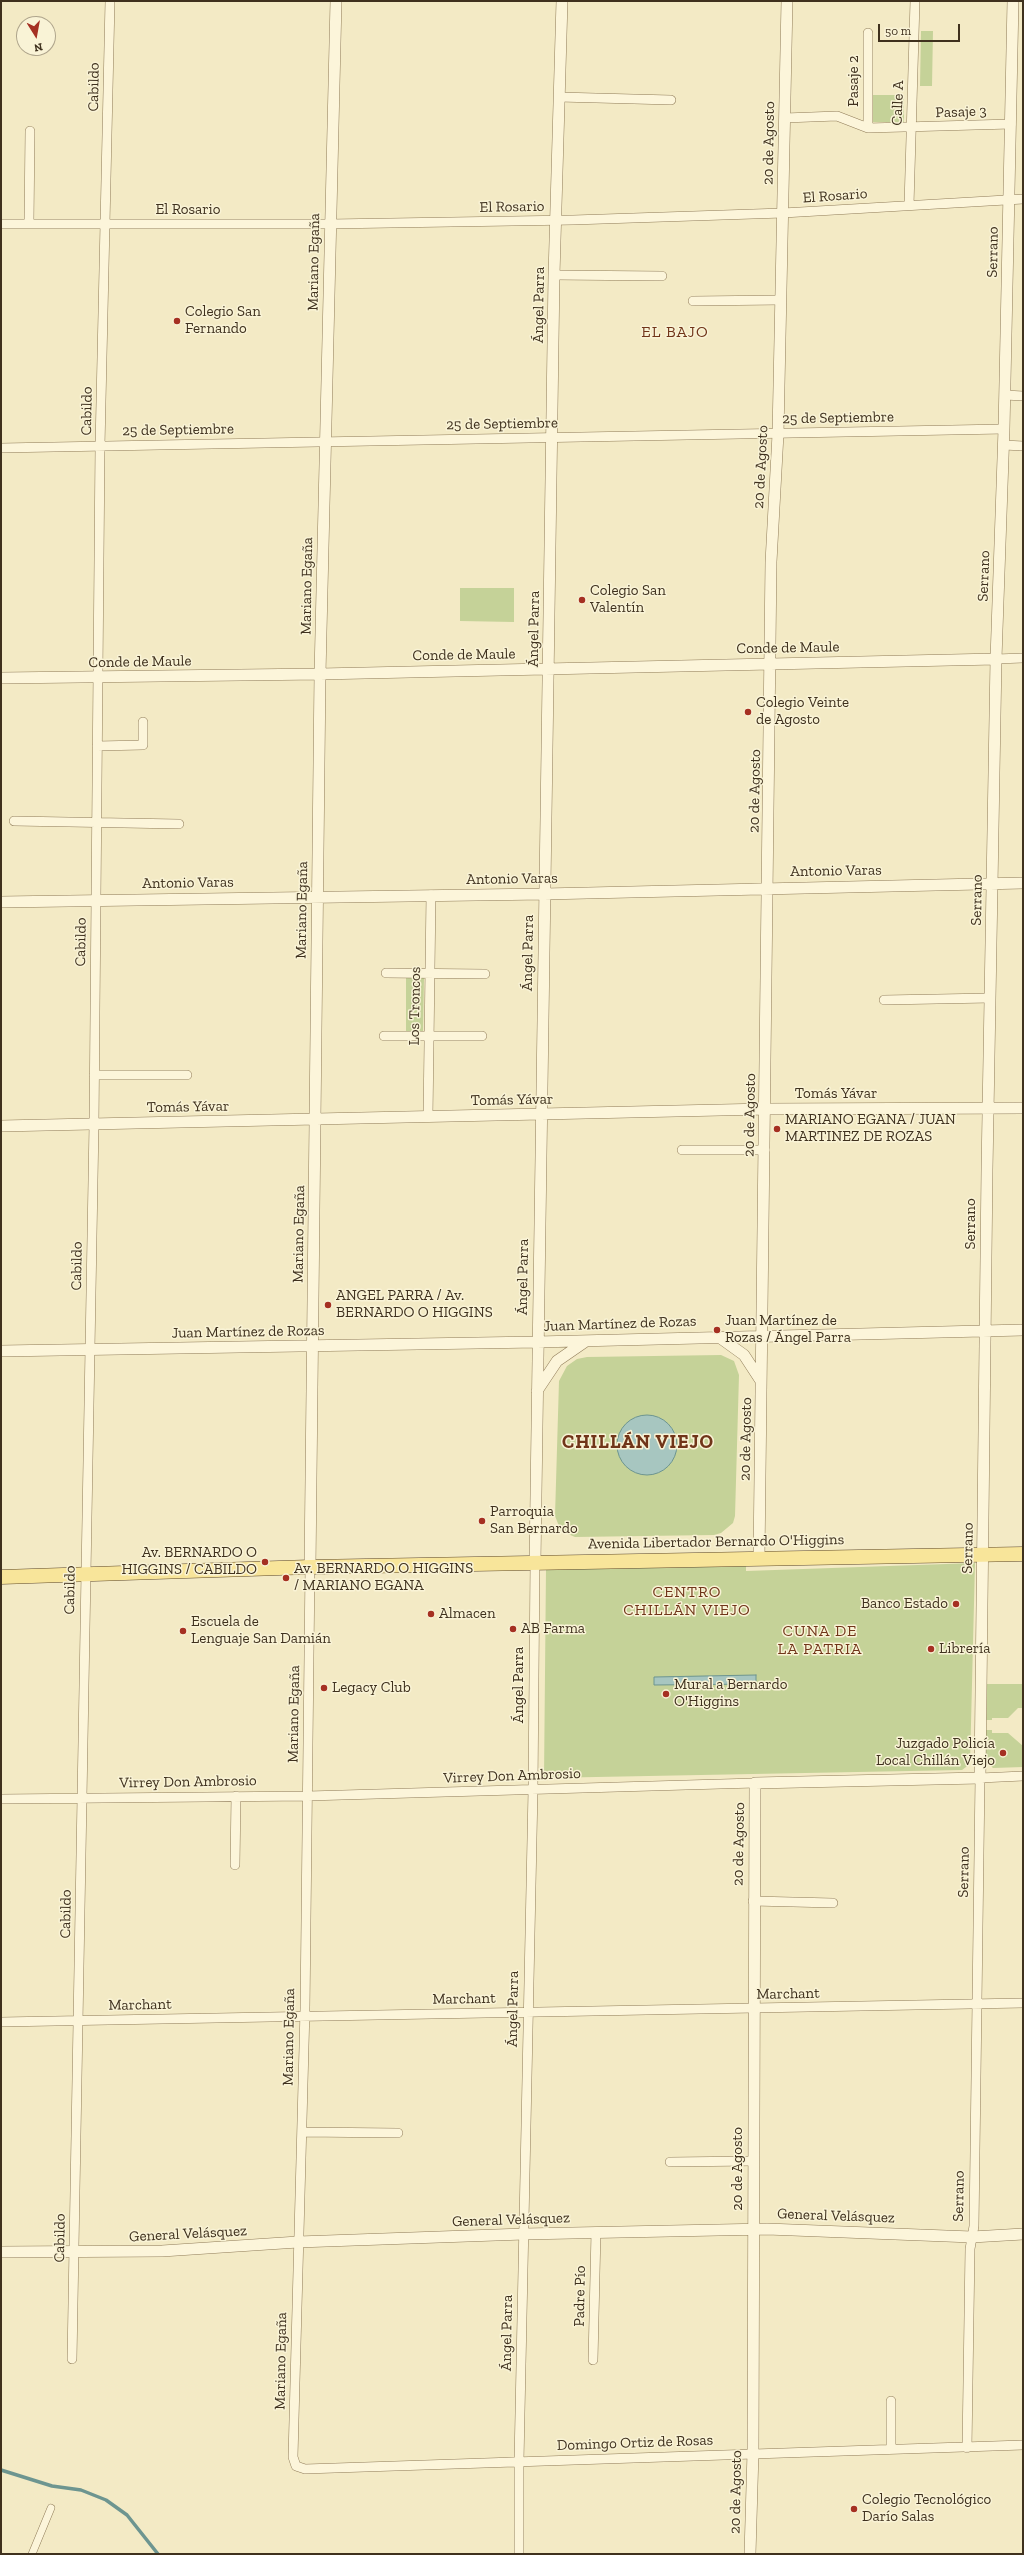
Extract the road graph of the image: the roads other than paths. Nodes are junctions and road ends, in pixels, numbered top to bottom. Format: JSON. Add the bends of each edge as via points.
{"nodes":[{"id":1,"x":110,"y":1,"type":"edge"},
{"id":2,"x":336,"y":1,"type":"edge"},
{"id":3,"x":562,"y":1,"type":"edge"},
{"id":4,"x":788,"y":1,"type":"edge"},
{"id":5,"x":915,"y":1,"type":"edge"},
{"id":6,"x":1013,"y":1,"type":"edge"},
{"id":7,"x":868,"y":34,"type":"dead end"},
{"id":8,"x":559,"y":97,"type":"junction"},
{"id":9,"x":671,"y":100,"type":"dead end"},
{"id":10,"x":785,"y":118,"type":"junction"},
{"id":11,"x":1011,"y":124,"type":"junction"},
{"id":12,"x":868,"y":128,"type":"junction"},
{"id":13,"x":911,"y":128,"type":"junction"},
{"id":14,"x":30,"y":131,"type":"dead end"},
{"id":15,"x":1010,"y":199,"type":"junction"},
{"id":16,"x":1023,"y":199,"type":"edge"},
{"id":17,"x":909,"y":205,"type":"junction"},
{"id":18,"x":782,"y":213,"type":"junction"},
{"id":19,"x":555,"y":220,"type":"junction"},
{"id":20,"x":29,"y":223,"type":"junction"},
{"id":21,"x":1,"y":224,"type":"edge"},
{"id":22,"x":330,"y":224,"type":"junction"},
{"id":23,"x":105,"y":225,"type":"junction"},
{"id":24,"x":554,"y":276,"type":"junction"},
{"id":25,"x":662,"y":276,"type":"dead end"},
{"id":26,"x":781,"y":300,"type":"junction"},
{"id":27,"x":693,"y":301,"type":"dead end"},
{"id":28,"x":1005,"y":395,"type":"junction"},
{"id":29,"x":1023,"y":396,"type":"edge"},
{"id":30,"x":1004,"y":429,"type":"junction"},
{"id":31,"x":778,"y":434,"type":"junction"},
{"id":32,"x":552,"y":438,"type":"junction"},
{"id":33,"x":326,"y":442,"type":"junction"},
{"id":34,"x":1004,"y":445,"type":"junction"},
{"id":35,"x":100,"y":446,"type":"junction"},
{"id":36,"x":1023,"y":446,"type":"edge"},
{"id":37,"x":1,"y":448,"type":"edge"},
{"id":38,"x":1023,"y":658,"type":"edge"},
{"id":39,"x":996,"y":659,"type":"junction"},
{"id":40,"x":771,"y":664,"type":"junction"},
{"id":41,"x":548,"y":668,"type":"junction"},
{"id":42,"x":320,"y":674,"type":"junction"},
{"id":43,"x":98,"y":677,"type":"junction"},
{"id":44,"x":1,"y":678,"type":"edge"},
{"id":45,"x":143,"y":722,"type":"dead end"},
{"id":46,"x":97,"y":746,"type":"junction"},
{"id":47,"x":14,"y":821,"type":"dead end"},
{"id":48,"x":97,"y":822,"type":"junction"},
{"id":49,"x":179,"y":824,"type":"dead end"},
{"id":50,"x":992,"y":883,"type":"junction"},
{"id":51,"x":1023,"y":883,"type":"edge"},
{"id":52,"x":769,"y":887,"type":"junction"},
{"id":53,"x":544,"y":894,"type":"junction"},
{"id":54,"x":431,"y":895,"type":"junction"},
{"id":55,"x":318,"y":896,"type":"junction"},
{"id":56,"x":96,"y":900,"type":"junction"},
{"id":57,"x":1,"y":902,"type":"edge"},
{"id":58,"x":386,"y":973,"type":"dead end"},
{"id":59,"x":430,"y":973,"type":"junction"},
{"id":60,"x":485,"y":974,"type":"dead end"},
{"id":61,"x":990,"y":998,"type":"junction"},
{"id":62,"x":884,"y":1000,"type":"dead end"},
{"id":63,"x":384,"y":1036,"type":"dead end"},
{"id":64,"x":429,"y":1036,"type":"junction"},
{"id":65,"x":482,"y":1036,"type":"dead end"},
{"id":66,"x":94,"y":1075,"type":"junction"},
{"id":67,"x":187,"y":1075,"type":"dead end"},
{"id":68,"x":988,"y":1108,"type":"junction"},
{"id":69,"x":1023,"y":1108,"type":"edge"},
{"id":70,"x":766,"y":1109,"type":"junction"},
{"id":71,"x":541,"y":1114,"type":"junction"},
{"id":72,"x":428,"y":1117,"type":"junction"},
{"id":73,"x":315,"y":1120,"type":"junction"},
{"id":74,"x":94,"y":1124,"type":"junction"},
{"id":75,"x":1,"y":1126,"type":"edge"},
{"id":76,"x":682,"y":1150,"type":"dead end"},
{"id":77,"x":765,"y":1150,"type":"junction"},
{"id":78,"x":986,"y":1330,"type":"junction"},
{"id":79,"x":1023,"y":1330,"type":"edge"},
{"id":80,"x":762,"y":1335,"type":"junction"},
{"id":81,"x":717,"y":1336,"type":"junction"},
{"id":82,"x":588,"y":1340,"type":"junction"},
{"id":83,"x":537,"y":1342,"type":"junction"},
{"id":84,"x":312,"y":1346,"type":"junction"},
{"id":85,"x":90,"y":1349,"type":"junction"},
{"id":86,"x":1,"y":1351,"type":"edge"},
{"id":87,"x":762,"y":1382,"type":"junction"},
{"id":88,"x":537,"y":1392,"type":"junction"},
{"id":89,"x":983,"y":1554,"type":"junction"},
{"id":90,"x":1023,"y":1554,"type":"edge"},
{"id":91,"x":758,"y":1558,"type":"junction"},
{"id":92,"x":535,"y":1562,"type":"junction"},
{"id":93,"x":310,"y":1567,"type":"junction"},
{"id":94,"x":84,"y":1574,"type":"junction"},
{"id":95,"x":1,"y":1577,"type":"edge"},
{"id":96,"x":1023,"y":1776,"type":"edge"},
{"id":97,"x":980,"y":1778,"type":"junction"},
{"id":98,"x":755,"y":1783,"type":"junction"},
{"id":99,"x":533,"y":1790,"type":"junction"},
{"id":100,"x":236,"y":1796,"type":"junction"},
{"id":101,"x":308,"y":1796,"type":"junction"},
{"id":102,"x":82,"y":1798,"type":"junction"},
{"id":103,"x":1,"y":1799,"type":"edge"},
{"id":104,"x":235,"y":1865,"type":"dead end"},
{"id":105,"x":753,"y":1901,"type":"junction"},
{"id":106,"x":833,"y":1903,"type":"dead end"},
{"id":107,"x":1023,"y":2003,"type":"edge"},
{"id":108,"x":977,"y":2004,"type":"junction"},
{"id":109,"x":752,"y":2008,"type":"junction"},
{"id":110,"x":528,"y":2012,"type":"junction"},
{"id":111,"x":305,"y":2016,"type":"junction"},
{"id":112,"x":79,"y":2020,"type":"junction"},
{"id":113,"x":1,"y":2022,"type":"edge"},
{"id":114,"x":302,"y":2132,"type":"junction"},
{"id":115,"x":398,"y":2133,"type":"dead end"},
{"id":116,"x":753,"y":2161,"type":"junction"},
{"id":117,"x":670,"y":2162,"type":"dead end"},
{"id":118,"x":753,"y":2229,"type":"junction"},
{"id":119,"x":596,"y":2232,"type":"junction"},
{"id":120,"x":524,"y":2234,"type":"junction"},
{"id":121,"x":1023,"y":2234,"type":"edge"},
{"id":122,"x":972,"y":2236,"type":"junction"},
{"id":123,"x":298,"y":2242,"type":"junction"},
{"id":124,"x":1,"y":2252,"type":"edge"},
{"id":125,"x":74,"y":2253,"type":"junction"},
{"id":126,"x":72,"y":2359,"type":"dead end"},
{"id":127,"x":593,"y":2360,"type":"dead end"},
{"id":128,"x":891,"y":2402,"type":"dead end"},
{"id":129,"x":1023,"y":2445,"type":"edge"},
{"id":130,"x":967,"y":2448,"type":"junction"},
{"id":131,"x":891,"y":2449,"type":"junction"},
{"id":132,"x":752,"y":2452,"type":"junction"},
{"id":133,"x":519,"y":2462,"type":"junction"},
{"id":134,"x":296,"y":2466,"type":"joint"},
{"id":135,"x":51,"y":2508,"type":"dead end"},
{"id":136,"x":32,"y":2554,"type":"edge"},
{"id":137,"x":519,"y":2554,"type":"edge"},
{"id":138,"x":750,"y":2554,"type":"edge"}],
"edges":[{"from":1,"to":23,"type":"street","name":"Cabildo"},
{"from":2,"to":22,"type":"street","name":"Mariano Egaña"},
{"from":3,"to":8,"type":"street","name":"Ángel Parra"},
{"from":4,"to":10,"type":"street","name":"20 de Agosto"},
{"from":5,"to":13,"type":"street","name":"Calle A"},
{"from":6,"to":11,"type":"street","name":"Serrano"},
{"from":7,"to":12,"type":"street","name":"Pasaje 2"},
{"from":8,"to":9,"type":"street"},
{"from":8,"to":19,"type":"street","name":"Ángel Parra"},
{"from":10,"to":12,"type":"street","via":[[837,116]]},
{"from":10,"to":18,"type":"street","name":"20 de Agosto"},
{"from":11,"to":13,"type":"street","name":"Pasaje 3"},
{"from":11,"to":15,"type":"street","name":"Serrano"},
{"from":12,"to":13,"type":"street","name":"Pasaje 3"},
{"from":13,"to":17,"type":"street","name":"Calle A"},
{"from":14,"to":20,"type":"street"},
{"from":15,"to":16,"type":"street","name":"El Rosario"},
{"from":15,"to":17,"type":"street","name":"El Rosario"},
{"from":15,"to":28,"type":"street","name":"Serrano"},
{"from":17,"to":18,"type":"street","name":"El Rosario"},
{"from":18,"to":19,"type":"street","name":"El Rosario"},
{"from":18,"to":26,"type":"street","name":"20 de Agosto"},
{"from":19,"to":22,"type":"street","name":"El Rosario"},
{"from":19,"to":24,"type":"street","name":"Ángel Parra"},
{"from":20,"to":21,"type":"street","name":"El Rosario"},
{"from":20,"to":23,"type":"street","name":"El Rosario"},
{"from":22,"to":23,"type":"street","name":"El Rosario"},
{"from":22,"to":33,"type":"street","name":"Mariano Egaña"},
{"from":23,"to":35,"type":"street","name":"Cabildo"},
{"from":24,"to":25,"type":"street"},
{"from":24,"to":32,"type":"street","name":"Ángel Parra"},
{"from":26,"to":27,"type":"street"},
{"from":26,"to":31,"type":"street","name":"20 de Agosto"},
{"from":28,"to":29,"type":"street"},
{"from":28,"to":30,"type":"street","name":"Serrano"},
{"from":30,"to":31,"type":"street","name":"25 de Septiembre"},
{"from":30,"to":34,"type":"street","name":"Serrano"},
{"from":31,"to":32,"type":"street","name":"25 de Septiembre"},
{"from":31,"to":40,"type":"street","name":"20 de Agosto","via":[[772,555]]},
{"from":32,"to":33,"type":"street","name":"25 de Septiembre"},
{"from":32,"to":41,"type":"street","name":"Ángel Parra"},
{"from":33,"to":35,"type":"street","name":"25 de Septiembre"},
{"from":33,"to":42,"type":"street","name":"Mariano Egaña"},
{"from":34,"to":36,"type":"street"},
{"from":34,"to":39,"type":"street","name":"Serrano"},
{"from":35,"to":37,"type":"street","name":"25 de Septiembre"},
{"from":35,"to":43,"type":"street","name":"Cabildo"},
{"from":38,"to":39,"type":"street","name":"Conde de Maule"},
{"from":39,"to":40,"type":"street","name":"Conde de Maule"},
{"from":39,"to":50,"type":"street","name":"Serrano"},
{"from":40,"to":41,"type":"street","name":"Conde de Maule"},
{"from":40,"to":52,"type":"street","name":"20 de Agosto"},
{"from":41,"to":42,"type":"street","name":"Conde de Maule"},
{"from":41,"to":53,"type":"street","name":"Ángel Parra"},
{"from":42,"to":43,"type":"street","name":"Conde de Maule"},
{"from":42,"to":55,"type":"street","name":"Mariano Egaña"},
{"from":43,"to":44,"type":"street","name":"Conde de Maule"},
{"from":43,"to":46,"type":"street","name":"Cabildo"},
{"from":45,"to":46,"type":"street","via":[[143,745]]},
{"from":46,"to":48,"type":"street","name":"Cabildo"},
{"from":47,"to":48,"type":"street"},
{"from":48,"to":49,"type":"street"},
{"from":48,"to":56,"type":"street","name":"Cabildo"},
{"from":50,"to":51,"type":"street","name":"Antonio Varas"},
{"from":50,"to":52,"type":"street","name":"Antonio Varas"},
{"from":50,"to":61,"type":"street","name":"Serrano"},
{"from":52,"to":53,"type":"street","name":"Antonio Varas"},
{"from":52,"to":70,"type":"street","name":"20 de Agosto"},
{"from":53,"to":54,"type":"street","name":"Antonio Varas"},
{"from":53,"to":71,"type":"street","name":"Ángel Parra"},
{"from":54,"to":55,"type":"street","name":"Antonio Varas"},
{"from":54,"to":59,"type":"street","name":"Los Troncos"},
{"from":55,"to":56,"type":"street","name":"Antonio Varas"},
{"from":55,"to":73,"type":"street","name":"Mariano Egaña"},
{"from":56,"to":57,"type":"street","name":"Antonio Varas"},
{"from":56,"to":66,"type":"street","name":"Cabildo"},
{"from":58,"to":59,"type":"street"},
{"from":59,"to":60,"type":"street"},
{"from":59,"to":64,"type":"street","name":"Los Troncos"},
{"from":61,"to":62,"type":"street"},
{"from":61,"to":68,"type":"street","name":"Serrano"},
{"from":63,"to":64,"type":"street"},
{"from":64,"to":65,"type":"street"},
{"from":64,"to":72,"type":"street","name":"Los Troncos"},
{"from":66,"to":67,"type":"street"},
{"from":66,"to":74,"type":"street","name":"Cabildo"},
{"from":68,"to":69,"type":"street","name":"Tomás Yávar"},
{"from":68,"to":70,"type":"street","name":"Tomás Yávar"},
{"from":68,"to":78,"type":"street","name":"Serrano"},
{"from":70,"to":71,"type":"street","name":"Tomás Yávar"},
{"from":70,"to":77,"type":"street","name":"20 de Agosto"},
{"from":71,"to":72,"type":"street","name":"Tomás Yávar"},
{"from":71,"to":83,"type":"street","name":"Ángel Parra"},
{"from":72,"to":73,"type":"street","name":"Tomás Yávar"},
{"from":73,"to":74,"type":"street","name":"Tomás Yávar"},
{"from":73,"to":84,"type":"street","name":"Mariano Egaña"},
{"from":74,"to":75,"type":"street","name":"Tomás Yávar"},
{"from":74,"to":85,"type":"street","name":"Cabildo"},
{"from":76,"to":77,"type":"street"},
{"from":77,"to":80,"type":"street","name":"20 de Agosto"},
{"from":78,"to":79,"type":"street","name":"Juan Martínez de Rozas"},
{"from":78,"to":80,"type":"street","name":"Juan Martínez de Rozas"},
{"from":78,"to":89,"type":"street","name":"Serrano"},
{"from":80,"to":81,"type":"street","name":"Juan Martínez de Rozas"},
{"from":80,"to":87,"type":"street","name":"20 de Agosto"},
{"from":81,"to":82,"type":"street","name":"Juan Martínez de Rozas"},
{"from":81,"to":87,"type":"street","via":[[744,1355]]},
{"from":82,"to":83,"type":"street","name":"Juan Martínez de Rozas"},
{"from":82,"to":88,"type":"street","via":[[557,1362]]},
{"from":83,"to":84,"type":"street","name":"Juan Martínez de Rozas"},
{"from":83,"to":88,"type":"street","name":"Ángel Parra"},
{"from":84,"to":85,"type":"street","name":"Juan Martínez de Rozas"},
{"from":84,"to":93,"type":"street","name":"Mariano Egaña"},
{"from":85,"to":86,"type":"street","name":"Juan Martínez de Rozas"},
{"from":85,"to":94,"type":"street","name":"Cabildo"},
{"from":87,"to":91,"type":"street","name":"20 de Agosto"},
{"from":88,"to":92,"type":"street","name":"Ángel Parra"},
{"from":89,"to":90,"type":"main road","name":"Avenida Libertador Bernardo O'Higgins"},
{"from":89,"to":91,"type":"main road","name":"Avenida Libertador Bernardo O'Higgins"},
{"from":89,"to":97,"type":"street","name":"Serrano"},
{"from":91,"to":92,"type":"main road","name":"Avenida Libertador Bernardo O'Higgins"},
{"from":92,"to":93,"type":"main road","name":"Avenida Libertador Bernardo O'Higgins"},
{"from":92,"to":99,"type":"street","name":"Ángel Parra"},
{"from":93,"to":94,"type":"main road","name":"Avenida Libertador Bernardo O'Higgins"},
{"from":93,"to":101,"type":"street","name":"Mariano Egaña"},
{"from":94,"to":95,"type":"main road","name":"Avenida Libertador Bernardo O'Higgins"},
{"from":94,"to":102,"type":"street","name":"Cabildo"},
{"from":96,"to":97,"type":"street","name":"Virrey Don Ambrosio"},
{"from":97,"to":98,"type":"street","name":"Virrey Don Ambrosio"},
{"from":97,"to":108,"type":"street","name":"Serrano"},
{"from":98,"to":99,"type":"street","name":"Virrey Don Ambrosio"},
{"from":98,"to":105,"type":"street","name":"20 de Agosto"},
{"from":99,"to":101,"type":"street","name":"Virrey Don Ambrosio"},
{"from":99,"to":110,"type":"street","name":"Ángel Parra"},
{"from":100,"to":101,"type":"street","name":"Virrey Don Ambrosio"},
{"from":100,"to":102,"type":"street","name":"Virrey Don Ambrosio"},
{"from":100,"to":104,"type":"street"},
{"from":101,"to":111,"type":"street","name":"Mariano Egaña"},
{"from":102,"to":103,"type":"street","name":"Virrey Don Ambrosio"},
{"from":102,"to":112,"type":"street","name":"Cabildo"},
{"from":105,"to":106,"type":"street"},
{"from":105,"to":109,"type":"street","name":"20 de Agosto"},
{"from":107,"to":108,"type":"street","name":"Marchant"},
{"from":108,"to":109,"type":"street","name":"Marchant"},
{"from":108,"to":122,"type":"street","name":"Serrano"},
{"from":109,"to":110,"type":"street","name":"Marchant"},
{"from":109,"to":116,"type":"street","name":"20 de Agosto"},
{"from":110,"to":111,"type":"street","name":"Marchant"},
{"from":110,"to":120,"type":"street","name":"Ángel Parra"},
{"from":111,"to":112,"type":"street","name":"Marchant"},
{"from":111,"to":114,"type":"street","name":"Mariano Egaña"},
{"from":112,"to":113,"type":"street","name":"Marchant"},
{"from":112,"to":125,"type":"street","name":"Cabildo"},
{"from":114,"to":115,"type":"street"},
{"from":114,"to":123,"type":"street","name":"Mariano Egaña"},
{"from":116,"to":117,"type":"street"},
{"from":116,"to":118,"type":"street","name":"20 de Agosto"},
{"from":118,"to":119,"type":"street","name":"General Velásquez"},
{"from":118,"to":122,"type":"street","name":"General Velásquez"},
{"from":118,"to":132,"type":"street","name":"20 de Agosto"},
{"from":119,"to":120,"type":"street","name":"General Velásquez"},
{"from":119,"to":127,"type":"street","name":"Padre Pío"},
{"from":120,"to":123,"type":"street","name":"General Velásquez"},
{"from":120,"to":133,"type":"street","name":"Ángel Parra"},
{"from":121,"to":122,"type":"street","name":"General Velásquez"},
{"from":122,"to":130,"type":"street","name":"Serrano"},
{"from":123,"to":125,"type":"street","name":"General Velásquez","via":[[162,2251]]},
{"from":123,"to":134,"type":"street","name":"Mariano Egaña","via":[[293,2457]]},
{"from":124,"to":125,"type":"street","name":"General Velásquez"},
{"from":125,"to":126,"type":"street","name":"Cabildo"},
{"from":128,"to":131,"type":"street"},
{"from":129,"to":130,"type":"street","name":"Domingo Ortiz de Rosas"},
{"from":130,"to":131,"type":"street","name":"Domingo Ortiz de Rosas"},
{"from":131,"to":132,"type":"street","name":"Domingo Ortiz de Rosas"},
{"from":132,"to":133,"type":"street","name":"Domingo Ortiz de Rosas"},
{"from":132,"to":138,"type":"street","name":"20 de Agosto"},
{"from":133,"to":134,"type":"street","name":"Domingo Ortiz de Rosas","via":[[305,2469]]},
{"from":133,"to":137,"type":"street","name":"Ángel Parra"},
{"from":135,"to":136,"type":"street"}]}
